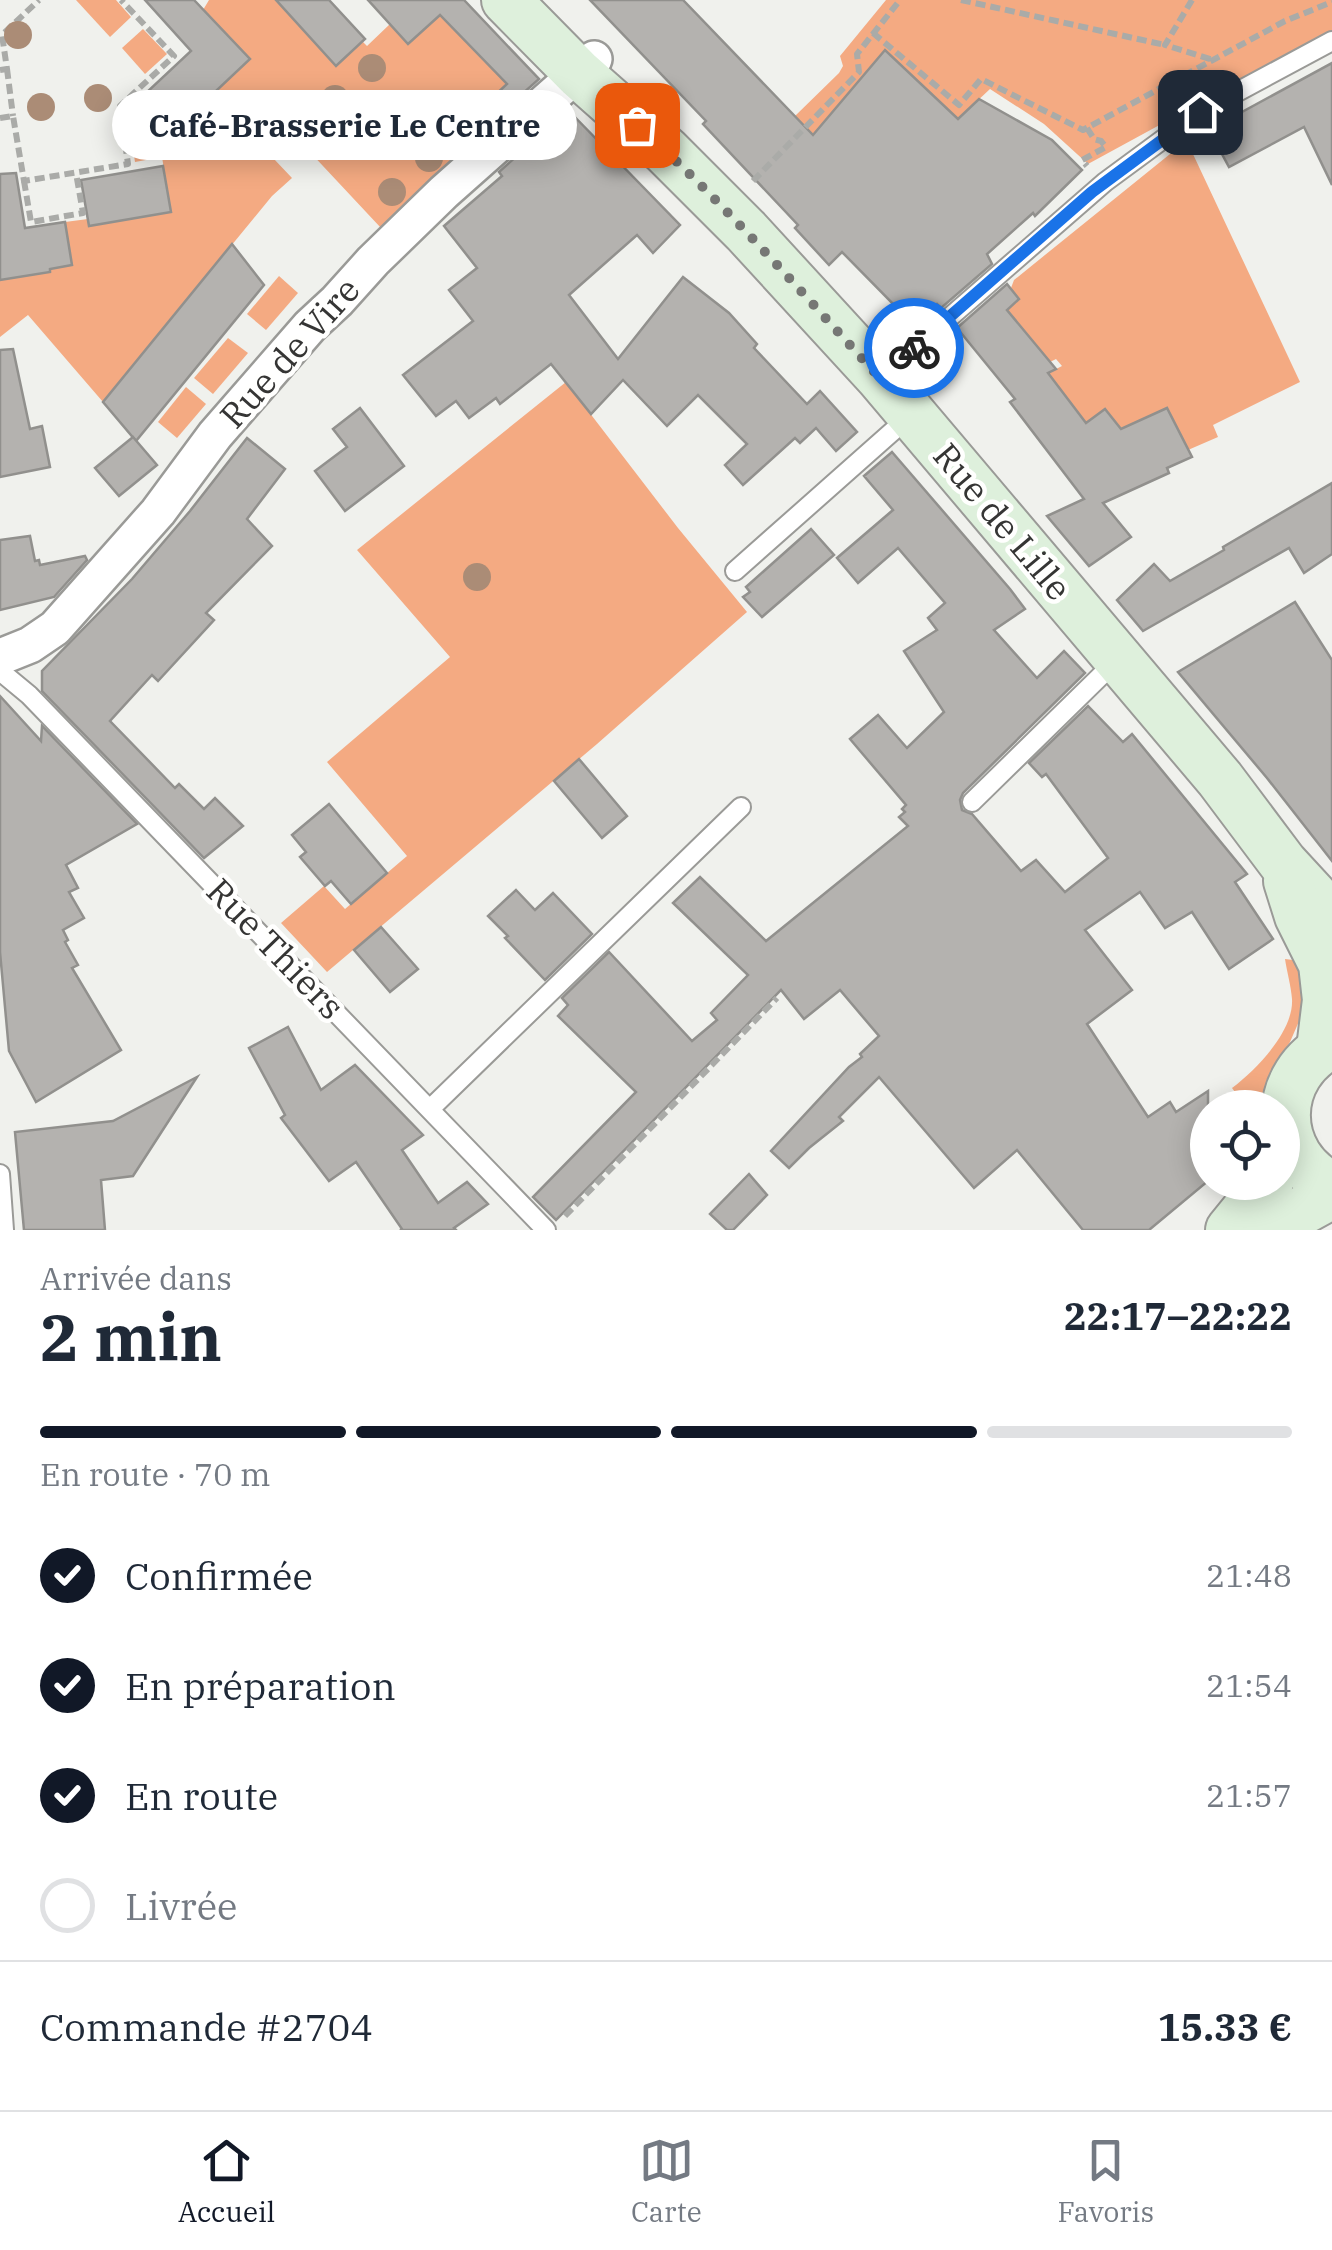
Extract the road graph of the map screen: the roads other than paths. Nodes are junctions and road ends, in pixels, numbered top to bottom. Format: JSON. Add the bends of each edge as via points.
{"nodes":[{"id":1,"x":506,"y":0,"type":"edge"},
{"id":2,"x":546,"y":0,"type":"edge"},
{"id":3,"x":1332,"y":42,"type":"edge"},
{"id":4,"x":587,"y":66,"type":"junction"},
{"id":5,"x":880,"y":378,"type":"junction"},
{"id":6,"x":912,"y":415,"type":"junction"},
{"id":7,"x":735,"y":570,"type":"dead end"},
{"id":8,"x":0,"y":657,"type":"edge"},
{"id":9,"x":1118,"y":659,"type":"junction"},
{"id":10,"x":0,"y":672,"type":"edge"},
{"id":11,"x":972,"y":802,"type":"dead end"},
{"id":12,"x":741,"y":807,"type":"dead end"},
{"id":13,"x":1283,"y":863,"type":"junction"},
{"id":14,"x":1332,"y":916,"type":"edge"},
{"id":15,"x":1326,"y":1046,"type":"edge"},
{"id":16,"x":1291,"y":1090,"type":"edge"},
{"id":17,"x":430,"y":1109,"type":"junction"},
{"id":18,"x":1300,"y":1169,"type":"edge"},
{"id":19,"x":0,"y":1174,"type":"edge"},
{"id":20,"x":1332,"y":1190,"type":"edge"},
{"id":21,"x":1252,"y":1200,"type":"edge"},
{"id":22,"x":4,"y":1230,"type":"edge"},
{"id":23,"x":546,"y":1230,"type":"edge"},
{"id":24,"x":1230,"y":1230,"type":"edge"},
{"id":25,"x":1267,"y":1230,"type":"edge"}],
"edges":[{"from":1,"to":4,"type":"main road","name":"Rue de Lille"},
{"from":2,"to":4,"type":"main road","name":"Rue de Lille"},
{"from":3,"to":5,"type":"lane","via":[[1200,112],[1121,170]]},
{"from":4,"to":5,"type":"main road","name":"Rue de Lille"},
{"from":4,"to":8,"type":"street","name":"Rue de Vire","via":[[444,192],[310,326],[66,617],[40,640]]},
{"from":5,"to":6,"type":"main road","name":"Rue de Lille"},
{"from":6,"to":7,"type":"lane"},
{"from":6,"to":9,"type":"main road","name":"Rue de Lille"},
{"from":9,"to":11,"type":"lane"},
{"from":9,"to":13,"type":"main road","name":"Rue de Lille"},
{"from":10,"to":17,"type":"lane","name":"Rue Thiers"},
{"from":12,"to":17,"type":"lane"},
{"from":13,"to":14,"type":"main road","name":"Rue de Lille"},
{"from":13,"to":15,"type":"main road","name":"Rue de Lille","via":[[1322,964]]},
{"from":15,"to":16,"type":"main road","via":[[1305,1063]]},
{"from":17,"to":23,"type":"lane","name":"Rue Thiers"},
{"from":18,"to":20,"type":"main road"},
{"from":19,"to":22,"type":"lane"},
{"from":20,"to":25,"type":"main road"},
{"from":21,"to":24,"type":"main road"}]}
